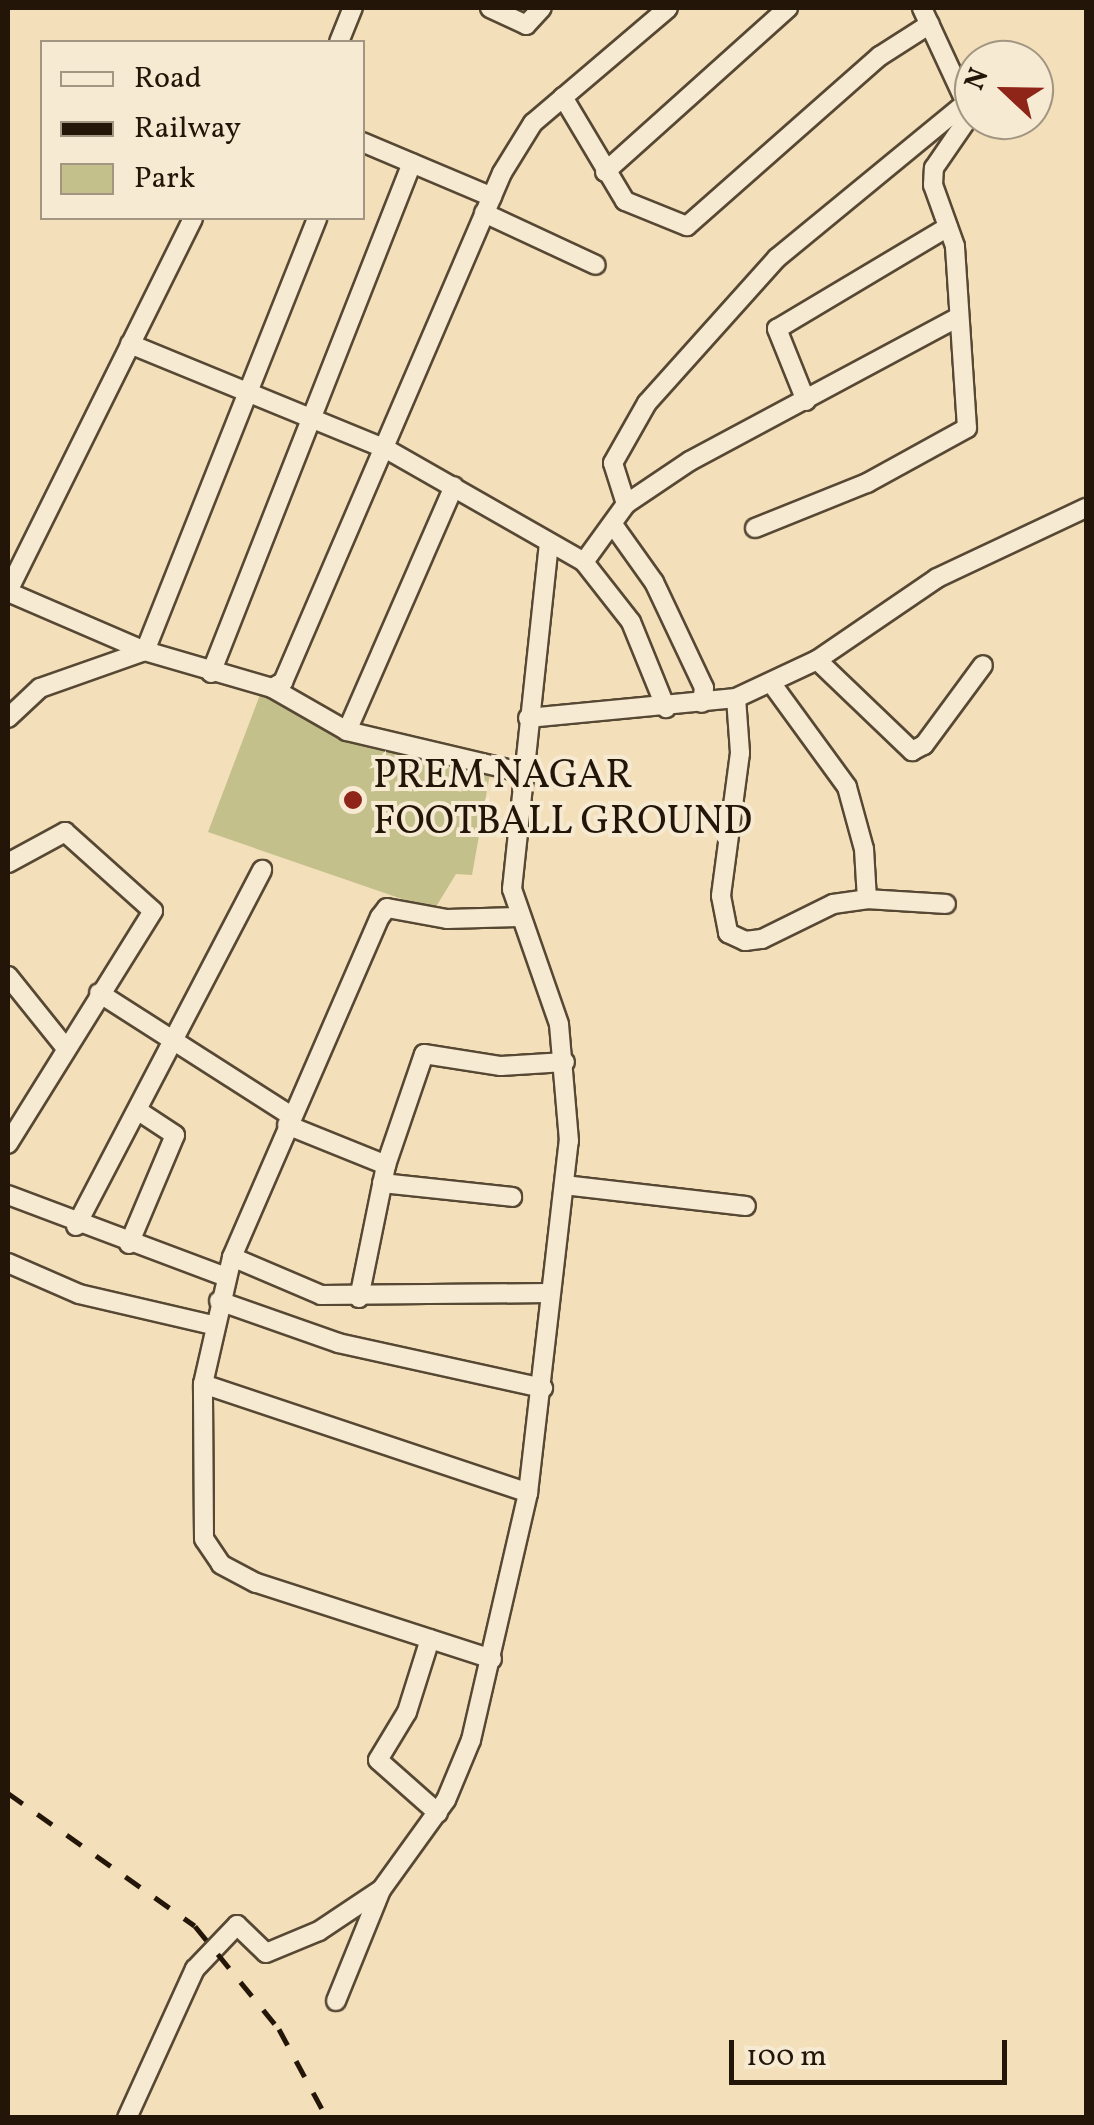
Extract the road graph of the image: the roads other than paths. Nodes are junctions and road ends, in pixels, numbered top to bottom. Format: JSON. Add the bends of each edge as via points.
{"nodes":[{"id":1,"x":353,"y":8,"type":"edge"},
{"id":2,"x":490,"y":8,"type":"edge"},
{"id":3,"x":542,"y":8,"type":"edge"},
{"id":4,"x":668,"y":8,"type":"edge"},
{"id":5,"x":788,"y":8,"type":"edge"},
{"id":6,"x":926,"y":16,"type":"edge"},
{"id":7,"x":340,"y":40,"type":"edge"},
{"id":8,"x":954,"y":77,"type":"edge"},
{"id":9,"x":563,"y":98,"type":"junction"},
{"id":10,"x":954,"y":113,"type":"edge"},
{"id":11,"x":958,"y":140,"type":"edge"},
{"id":12,"x":365,"y":143,"type":"edge"},
{"id":13,"x":412,"y":163,"type":"junction"},
{"id":14,"x":605,"y":172,"type":"junction"},
{"id":15,"x":488,"y":205,"type":"junction"},
{"id":16,"x":192,"y":220,"type":"edge"},
{"id":17,"x":315,"y":220,"type":"edge"},
{"id":18,"x":948,"y":227,"type":"junction"},
{"id":19,"x":596,"y":265,"type":"dead end"},
{"id":20,"x":957,"y":318,"type":"junction"},
{"id":21,"x":130,"y":344,"type":"junction"},
{"id":22,"x":248,"y":392,"type":"junction"},
{"id":23,"x":806,"y":401,"type":"junction"},
{"id":24,"x":310,"y":422,"type":"junction"},
{"id":25,"x":388,"y":450,"type":"junction"},
{"id":26,"x":454,"y":486,"type":"junction"},
{"id":27,"x":626,"y":504,"type":"junction"},
{"id":28,"x":1086,"y":508,"type":"edge"},
{"id":29,"x":614,"y":526,"type":"junction"},
{"id":30,"x":755,"y":528,"type":"dead end"},
{"id":31,"x":548,"y":543,"type":"junction"},
{"id":32,"x":584,"y":562,"type":"junction"},
{"id":33,"x":8,"y":592,"type":"edge"},
{"id":34,"x":145,"y":651,"type":"junction"},
{"id":35,"x":817,"y":660,"type":"junction"},
{"id":36,"x":982,"y":665,"type":"dead end"},
{"id":37,"x":211,"y":673,"type":"junction"},
{"id":38,"x":772,"y":684,"type":"junction"},
{"id":39,"x":272,"y":688,"type":"junction"},
{"id":40,"x":736,"y":698,"type":"junction"},
{"id":41,"x":702,"y":703,"type":"junction"},
{"id":42,"x":666,"y":708,"type":"junction"},
{"id":43,"x":8,"y":718,"type":"edge"},
{"id":44,"x":528,"y":718,"type":"junction"},
{"id":45,"x":347,"y":731,"type":"junction"},
{"id":46,"x":521,"y":772,"type":"junction"},
{"id":47,"x":8,"y":864,"type":"edge"},
{"id":48,"x":262,"y":870,"type":"dead end"},
{"id":49,"x":866,"y":899,"type":"junction"},
{"id":50,"x":946,"y":904,"type":"dead end"},
{"id":51,"x":518,"y":917,"type":"junction"},
{"id":52,"x":8,"y":976,"type":"edge"},
{"id":53,"x":100,"y":993,"type":"junction"},
{"id":54,"x":172,"y":1042,"type":"junction"},
{"id":55,"x":64,"y":1046,"type":"junction"},
{"id":56,"x":565,"y":1062,"type":"junction"},
{"id":57,"x":136,"y":1110,"type":"junction"},
{"id":58,"x":289,"y":1121,"type":"junction"},
{"id":59,"x":8,"y":1144,"type":"edge"},
{"id":60,"x":384,"y":1174,"type":"junction"},
{"id":61,"x":564,"y":1185,"type":"junction"},
{"id":62,"x":8,"y":1195,"type":"edge"},
{"id":63,"x":512,"y":1198,"type":"dead end"},
{"id":64,"x":746,"y":1206,"type":"dead end"},
{"id":65,"x":76,"y":1226,"type":"junction"},
{"id":66,"x":129,"y":1244,"type":"junction"},
{"id":67,"x":232,"y":1258,"type":"junction"},
{"id":68,"x":8,"y":1264,"type":"edge"},
{"id":69,"x":226,"y":1277,"type":"junction"},
{"id":70,"x":549,"y":1293,"type":"junction"},
{"id":71,"x":359,"y":1298,"type":"junction"},
{"id":72,"x":219,"y":1302,"type":"junction"},
{"id":73,"x":212,"y":1325,"type":"junction"},
{"id":74,"x":204,"y":1384,"type":"junction"},
{"id":75,"x":543,"y":1388,"type":"junction"},
{"id":76,"x":528,"y":1494,"type":"junction"},
{"id":77,"x":430,"y":1639,"type":"junction"},
{"id":78,"x":492,"y":1659,"type":"junction"},
{"id":79,"x":438,"y":1812,"type":"junction"},
{"id":80,"x":381,"y":1890,"type":"junction"},
{"id":81,"x":336,"y":2001,"type":"dead end"},
{"id":82,"x":127,"y":2118,"type":"edge"}],
"edges":[{"from":1,"to":7,"type":"street"},
{"from":2,"to":3,"type":"street","via":[[526,26]]},
{"from":4,"to":9,"type":"street"},
{"from":5,"to":14,"type":"street"},
{"from":6,"to":8,"type":"street"},
{"from":6,"to":14,"type":"street","via":[[688,226],[625,201]]},
{"from":9,"to":14,"type":"street"},
{"from":9,"to":15,"type":"street","via":[[533,123]]},
{"from":10,"to":27,"type":"street","via":[[777,258],[647,402],[613,464]]},
{"from":11,"to":18,"type":"street","via":[[934,168]]},
{"from":12,"to":13,"type":"street"},
{"from":13,"to":15,"type":"street"},
{"from":13,"to":24,"type":"street"},
{"from":15,"to":19,"type":"street"},
{"from":15,"to":25,"type":"street"},
{"from":16,"to":21,"type":"street"},
{"from":17,"to":22,"type":"street"},
{"from":18,"to":20,"type":"street","via":[[955,246]]},
{"from":18,"to":23,"type":"street","via":[[777,328]]},
{"from":20,"to":23,"type":"street"},
{"from":20,"to":30,"type":"street","via":[[967,428],[867,483]]},
{"from":21,"to":22,"type":"street"},
{"from":21,"to":33,"type":"street"},
{"from":22,"to":24,"type":"street"},
{"from":22,"to":34,"type":"street"},
{"from":23,"to":27,"type":"street","via":[[690,461]]},
{"from":24,"to":25,"type":"street"},
{"from":24,"to":37,"type":"street"},
{"from":25,"to":26,"type":"street"},
{"from":25,"to":39,"type":"street","via":[[290,674]]},
{"from":26,"to":31,"type":"street"},
{"from":26,"to":45,"type":"street"},
{"from":27,"to":29,"type":"street"},
{"from":28,"to":35,"type":"street","via":[[937,578]]},
{"from":29,"to":32,"type":"street"},
{"from":29,"to":41,"type":"street","via":[[663,601],[704,688]]},
{"from":31,"to":32,"type":"street"},
{"from":31,"to":44,"type":"street"},
{"from":32,"to":42,"type":"street","via":[[632,622]]},
{"from":33,"to":34,"type":"street"},
{"from":34,"to":37,"type":"street"},
{"from":34,"to":43,"type":"street","via":[[40,688]]},
{"from":35,"to":36,"type":"street","via":[[912,751],[924,745]]},
{"from":35,"to":38,"type":"street"},
{"from":37,"to":39,"type":"street"},
{"from":38,"to":40,"type":"street"},
{"from":38,"to":49,"type":"street","via":[[846,787],[864,849]]},
{"from":39,"to":45,"type":"street"},
{"from":40,"to":41,"type":"street"},
{"from":40,"to":49,"type":"street","via":[[740,752],[721,896],[728,933],[745,941],[762,938],[833,904]]},
{"from":41,"to":42,"type":"street"},
{"from":42,"to":44,"type":"street"},
{"from":44,"to":46,"type":"street"},
{"from":45,"to":46,"type":"street"},
{"from":46,"to":51,"type":"street","via":[[512,889]]},
{"from":47,"to":53,"type":"street","via":[[65,832],[150,902],[150,920]]},
{"from":48,"to":54,"type":"street"},
{"from":49,"to":50,"type":"street"},
{"from":51,"to":56,"type":"street","via":[[559,1024]]},
{"from":51,"to":58,"type":"street","via":[[448,919],[387,908]]},
{"from":52,"to":55,"type":"street"},
{"from":53,"to":54,"type":"street"},
{"from":53,"to":55,"type":"street"},
{"from":54,"to":57,"type":"street"},
{"from":54,"to":58,"type":"street"},
{"from":55,"to":59,"type":"street"},
{"from":56,"to":60,"type":"street","via":[[501,1066],[424,1054]]},
{"from":56,"to":61,"type":"street"},
{"from":57,"to":65,"type":"street"},
{"from":57,"to":66,"type":"street","via":[[175,1134]]},
{"from":58,"to":60,"type":"street"},
{"from":58,"to":67,"type":"street"},
{"from":60,"to":63,"type":"street"},
{"from":60,"to":71,"type":"street"},
{"from":61,"to":64,"type":"street"},
{"from":61,"to":70,"type":"street"},
{"from":62,"to":65,"type":"street"},
{"from":65,"to":66,"type":"street"},
{"from":66,"to":69,"type":"street"},
{"from":67,"to":69,"type":"street"},
{"from":67,"to":71,"type":"street","via":[[294,1287]]},
{"from":68,"to":73,"type":"street","via":[[125,1308]]},
{"from":69,"to":72,"type":"street"},
{"from":70,"to":71,"type":"street"},
{"from":70,"to":75,"type":"street"},
{"from":72,"to":73,"type":"street"},
{"from":72,"to":75,"type":"street","via":[[338,1343]]},
{"from":73,"to":74,"type":"street"},
{"from":74,"to":76,"type":"street"},
{"from":74,"to":77,"type":"street","via":[[209,1551],[256,1583]]},
{"from":75,"to":76,"type":"street"},
{"from":76,"to":78,"type":"street"},
{"from":77,"to":78,"type":"street"},
{"from":77,"to":79,"type":"street","via":[[407,1712],[378,1760]]},
{"from":78,"to":79,"type":"street","via":[[471,1740]]},
{"from":79,"to":80,"type":"street"},
{"from":80,"to":81,"type":"street"},
{"from":80,"to":82,"type":"street","via":[[320,1931],[266,1952],[237,1925],[196,1969]]}]}
